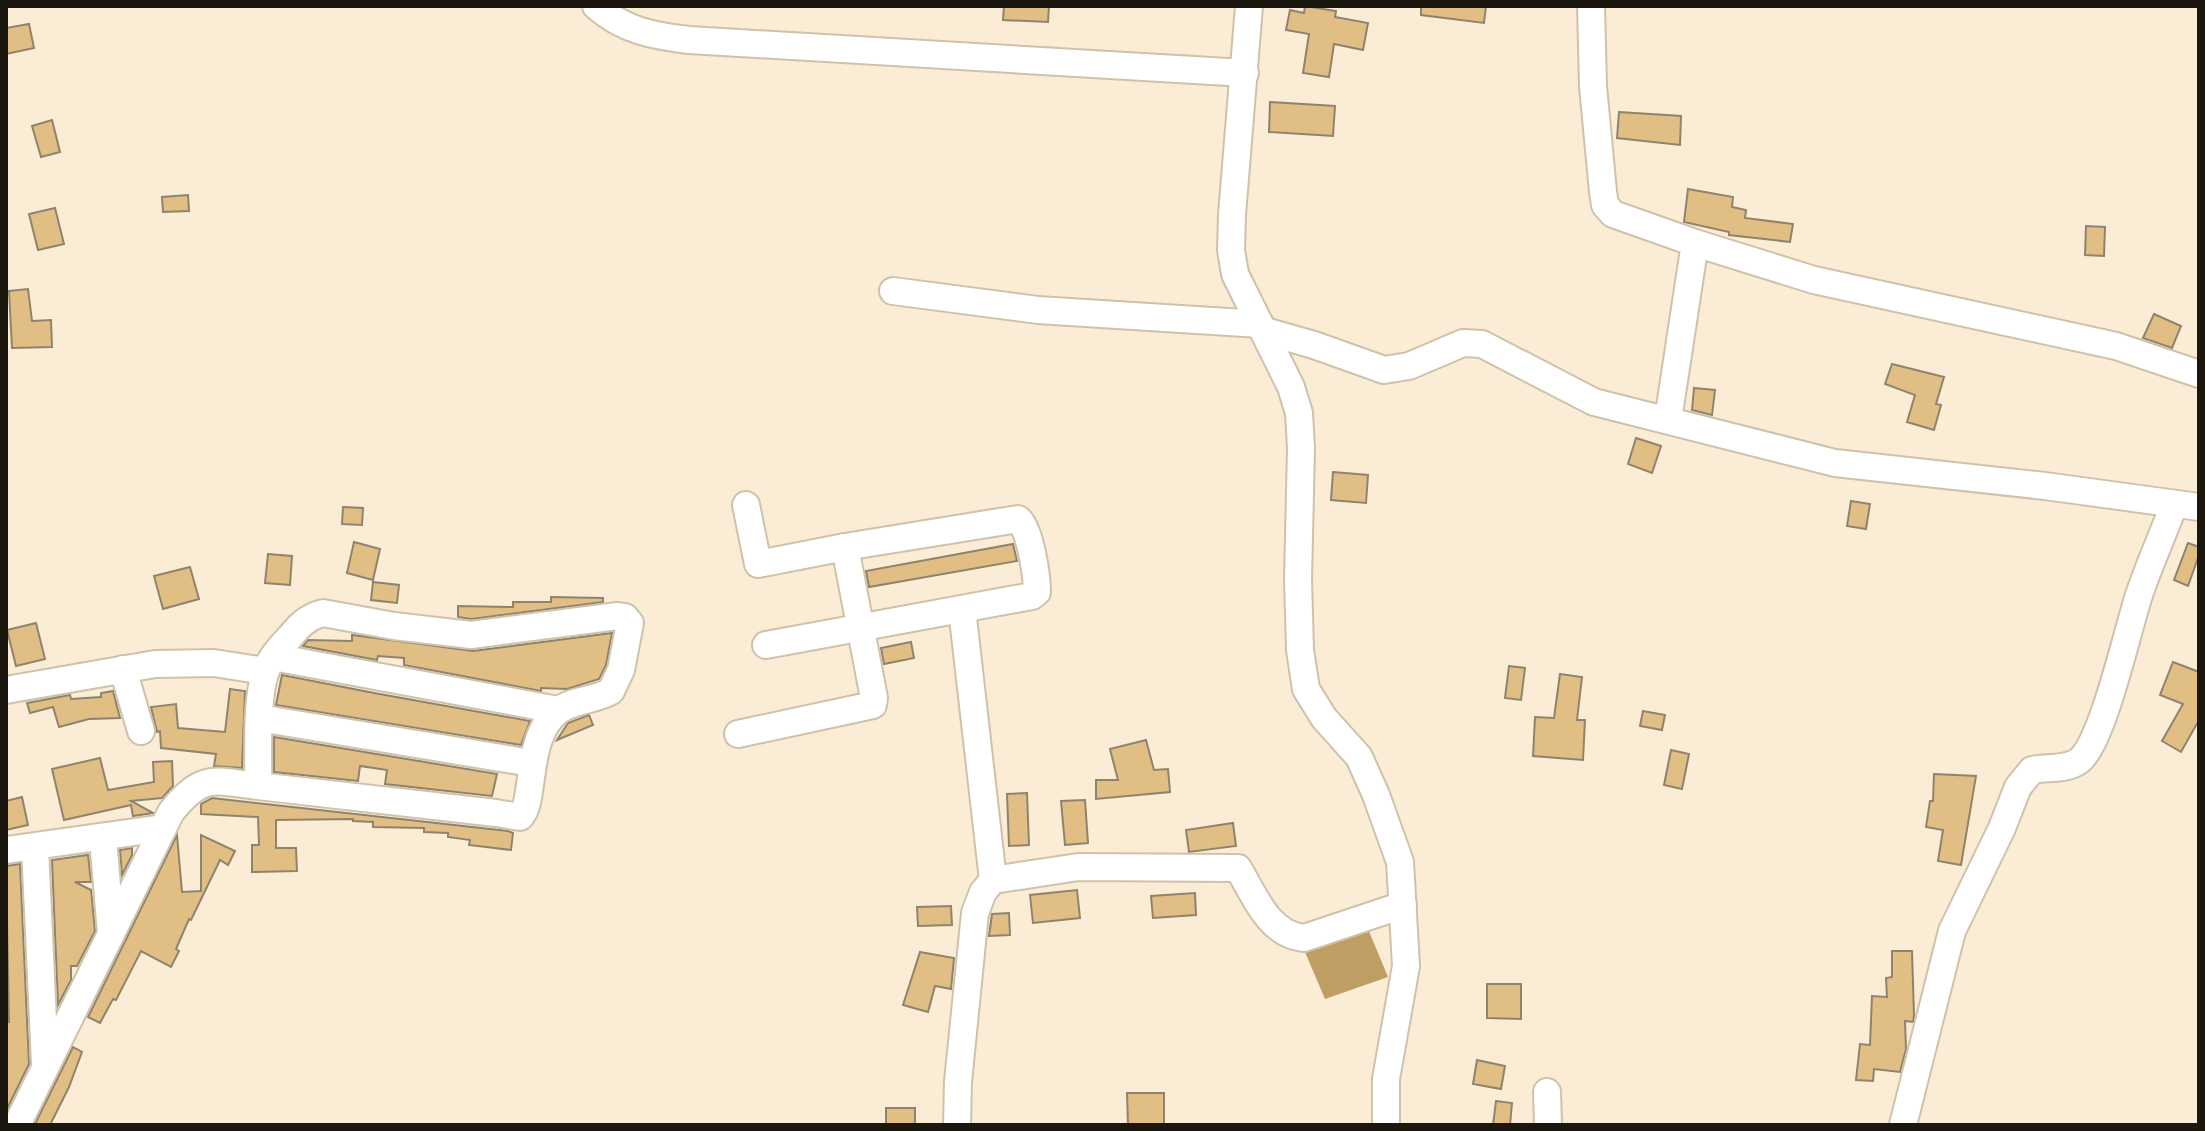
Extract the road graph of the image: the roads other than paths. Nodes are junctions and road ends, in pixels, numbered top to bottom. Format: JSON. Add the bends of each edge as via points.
{"nodes":[{"id":1,"x":596,"y":6,"type":"edge"},
{"id":2,"x":1249,"y":6,"type":"edge"},
{"id":3,"x":1591,"y":6,"type":"edge"},
{"id":4,"x":1245,"y":73,"type":"junction"},
{"id":5,"x":1695,"y":243,"type":"junction"},
{"id":6,"x":893,"y":291,"type":"dead end"},
{"id":7,"x":1262,"y":328,"type":"junction"},
{"id":8,"x":1314,"y":345,"type":"junction"},
{"id":9,"x":2199,"y":374,"type":"edge"},
{"id":10,"x":1291,"y":387,"type":"junction"},
{"id":11,"x":1668,"y":420,"type":"junction"},
{"id":12,"x":746,"y":505,"type":"dead end"},
{"id":13,"x":2186,"y":506,"type":"edge"},
{"id":14,"x":845,"y":547,"type":"junction"},
{"id":15,"x":962,"y":609,"type":"junction"},
{"id":16,"x":860,"y":628,"type":"junction"},
{"id":17,"x":766,"y":645,"type":"dead end"},
{"id":18,"x":269,"y":664,"type":"junction"},
{"id":19,"x":123,"y":669,"type":"junction"},
{"id":20,"x":6,"y":690,"type":"edge"},
{"id":21,"x":558,"y":710,"type":"junction"},
{"id":22,"x":259,"y":718,"type":"junction"},
{"id":23,"x":141,"y":731,"type":"dead end"},
{"id":24,"x":738,"y":734,"type":"dead end"},
{"id":25,"x":531,"y":763,"type":"junction"},
{"id":26,"x":258,"y":786,"type":"junction"},
{"id":27,"x":163,"y":828,"type":"junction"},
{"id":28,"x":103,"y":838,"type":"junction"},
{"id":29,"x":35,"y":847,"type":"junction"},
{"id":30,"x":6,"y":850,"type":"edge"},
{"id":31,"x":993,"y":880,"type":"junction"},
{"id":32,"x":1403,"y":905,"type":"junction"},
{"id":33,"x":111,"y":934,"type":"junction"},
{"id":34,"x":45,"y":1068,"type":"junction"},
{"id":35,"x":1547,"y":1092,"type":"dead end"},
{"id":36,"x":17,"y":1125,"type":"edge"},
{"id":37,"x":957,"y":1125,"type":"edge"},
{"id":38,"x":1386,"y":1125,"type":"edge"},
{"id":39,"x":1548,"y":1125,"type":"edge"},
{"id":40,"x":1903,"y":1125,"type":"edge"}],
"edges":[{"from":1,"to":4,"type":"street","via":[[630,28],[689,40]]},
{"from":2,"to":4,"type":"street"},
{"from":3,"to":5,"type":"street","via":[[1605,205],[1625,220]]},
{"from":4,"to":7,"type":"street","via":[[1231,250],[1235,274]]},
{"from":5,"to":9,"type":"street","via":[[1814,280],[2116,346]]},
{"from":5,"to":11,"type":"street"},
{"from":6,"to":7,"type":"street","via":[[1038,310]]},
{"from":7,"to":8,"type":"street"},
{"from":7,"to":10,"type":"street"},
{"from":8,"to":10,"type":"street"},
{"from":8,"to":11,"type":"street","via":[[1397,370],[1472,342],[1594,402]]},
{"from":10,"to":32,"type":"street","via":[[1300,429],[1298,580],[1306,689],[1359,757],[1400,862]]},
{"from":11,"to":13,"type":"street","via":[[1835,463]]},
{"from":12,"to":14,"type":"street","via":[[758,564]]},
{"from":13,"to":40,"type":"street","via":[[2140,591],[2089,747],[2074,764],[2032,770],[2018,787],[1952,931]]},
{"from":14,"to":15,"type":"street","via":[[1022,521],[1037,592]]},
{"from":14,"to":16,"type":"street"},
{"from":15,"to":16,"type":"street"},
{"from":15,"to":31,"type":"street"},
{"from":16,"to":17,"type":"street"},
{"from":16,"to":24,"type":"street","via":[[873,705]]},
{"from":18,"to":19,"type":"street"},
{"from":18,"to":21,"type":"street"},
{"from":18,"to":21,"type":"street","via":[[302,623],[323,613],[471,635],[618,616],[629,619],[621,670],[611,691]]},
{"from":18,"to":22,"type":"street"},
{"from":19,"to":20,"type":"street"},
{"from":19,"to":23,"type":"street"},
{"from":21,"to":25,"type":"street"},
{"from":22,"to":25,"type":"street"},
{"from":22,"to":26,"type":"street"},
{"from":25,"to":26,"type":"street","via":[[526,808],[520,817]]},
{"from":26,"to":27,"type":"street","via":[[199,785],[188,791]]},
{"from":27,"to":28,"type":"street"},
{"from":27,"to":33,"type":"street"},
{"from":28,"to":29,"type":"street"},
{"from":28,"to":33,"type":"street"},
{"from":29,"to":30,"type":"street"},
{"from":29,"to":34,"type":"street"},
{"from":31,"to":32,"type":"street","via":[[1078,867],[1238,868],[1270,922],[1304,938]]},
{"from":31,"to":37,"type":"street","via":[[975,913]]},
{"from":32,"to":38,"type":"street","via":[[1406,966],[1386,1079]]},
{"from":33,"to":34,"type":"street"},
{"from":34,"to":36,"type":"street"},
{"from":35,"to":39,"type":"street"}]}
